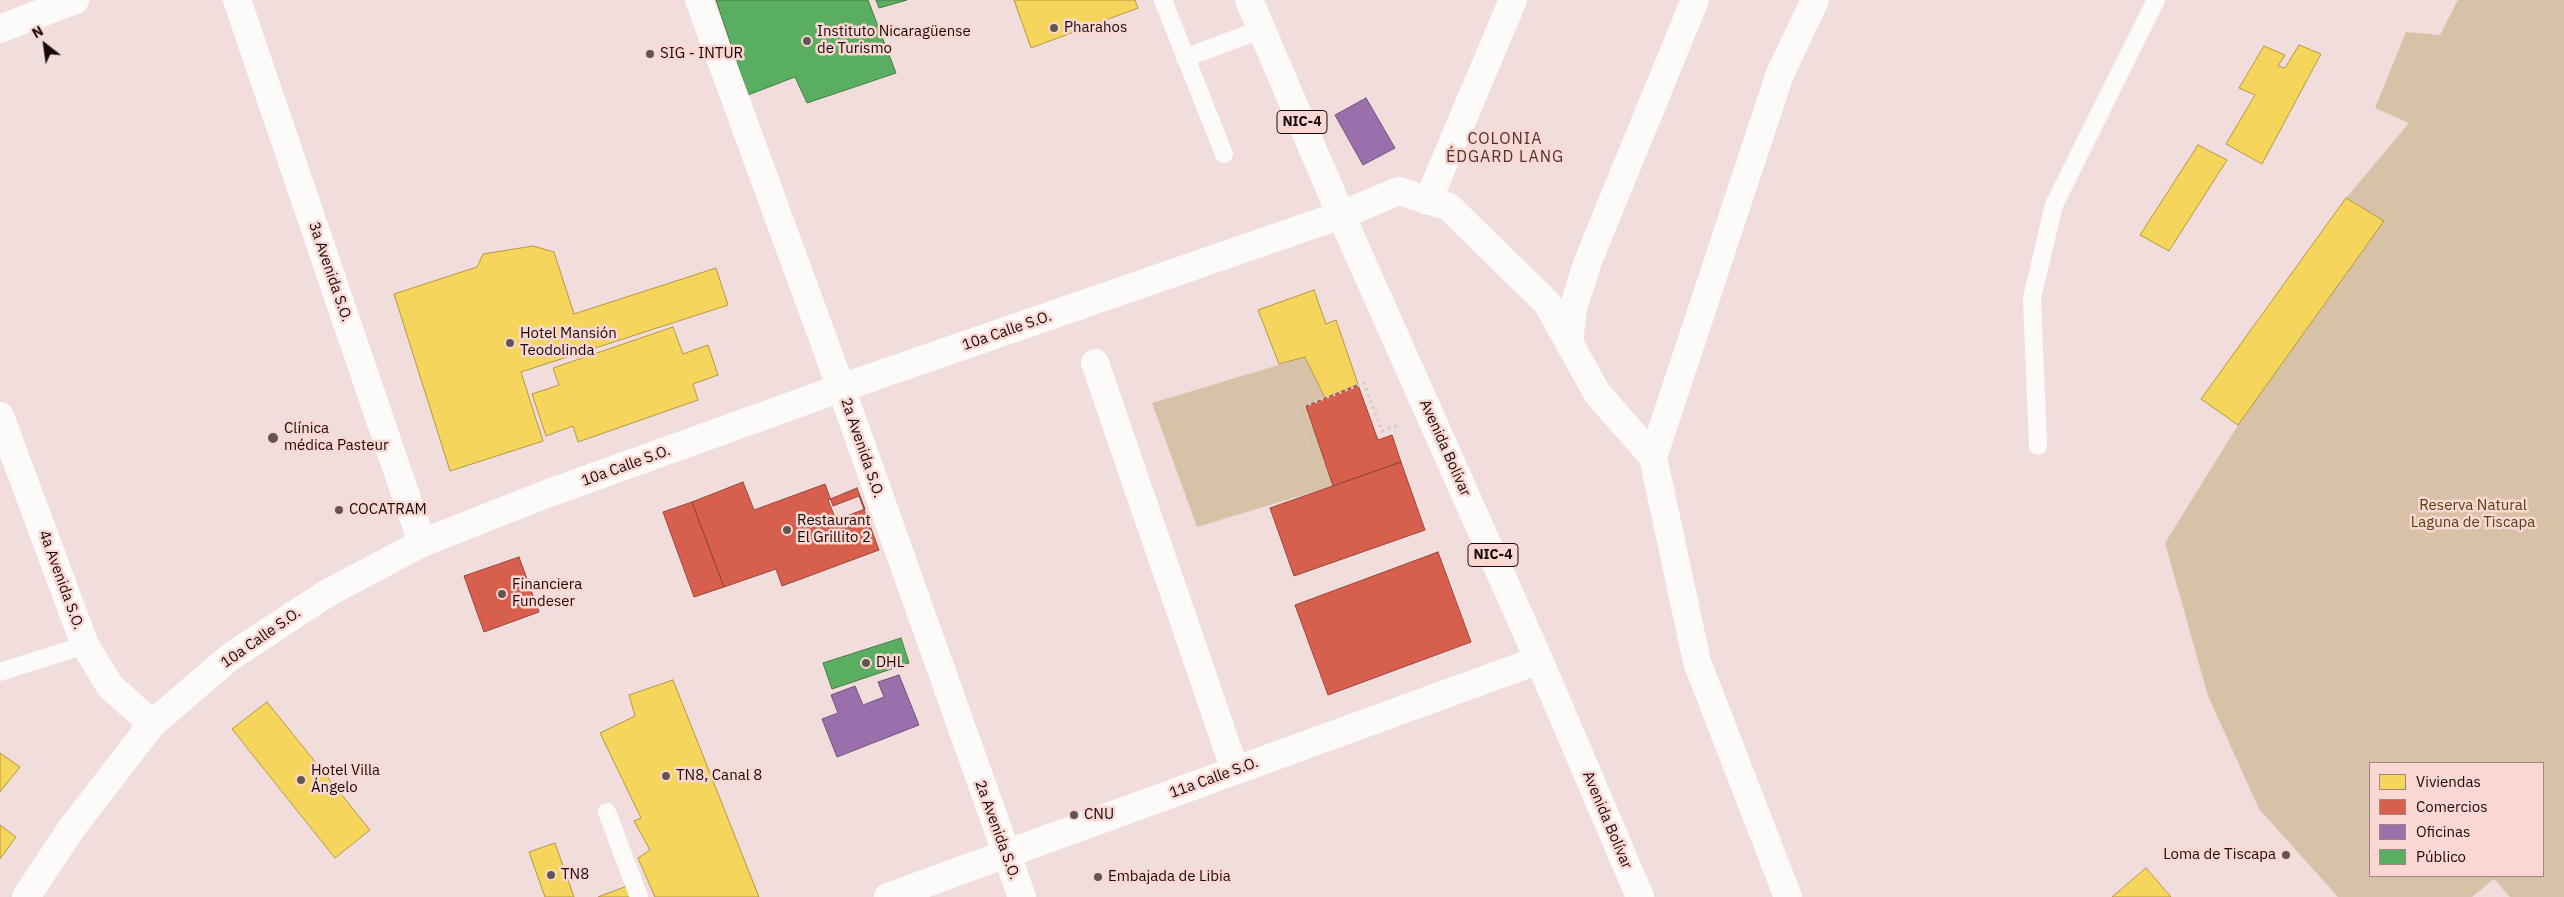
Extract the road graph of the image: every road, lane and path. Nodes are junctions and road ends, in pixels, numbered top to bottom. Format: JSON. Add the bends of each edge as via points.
{"nodes":[{"id":1,"x":75,"y":0,"type":"edge"},
{"id":2,"x":237,"y":0,"type":"edge"},
{"id":3,"x":700,"y":0,"type":"edge"},
{"id":4,"x":1163,"y":0,"type":"edge"},
{"id":5,"x":1249,"y":0,"type":"edge"},
{"id":6,"x":1513,"y":0,"type":"edge"},
{"id":7,"x":1695,"y":0,"type":"edge"},
{"id":8,"x":1815,"y":0,"type":"edge"},
{"id":9,"x":2156,"y":0,"type":"edge"},
{"id":10,"x":0,"y":29,"type":"edge"},
{"id":11,"x":1262,"y":29,"type":"junction"},
{"id":12,"x":1185,"y":58,"type":"junction"},
{"id":13,"x":1224,"y":154,"type":"dead end"},
{"id":14,"x":1428,"y":201,"type":"junction"},
{"id":15,"x":1341,"y":215,"type":"junction"},
{"id":16,"x":1569,"y":342,"type":"junction"},
{"id":17,"x":1095,"y":363,"type":"dead end"},
{"id":18,"x":841,"y":388,"type":"junction"},
{"id":19,"x":0,"y":416,"type":"edge"},
{"id":20,"x":1398,"y":425,"type":"dead end"},
{"id":21,"x":2038,"y":446,"type":"dead end"},
{"id":22,"x":1653,"y":457,"type":"junction"},
{"id":23,"x":1313,"y":458,"type":"dead end"},
{"id":24,"x":422,"y":543,"type":"junction"},
{"id":25,"x":85,"y":645,"type":"junction"},
{"id":26,"x":1539,"y":660,"type":"junction"},
{"id":27,"x":0,"y":672,"type":"edge"},
{"id":28,"x":152,"y":724,"type":"junction"},
{"id":29,"x":1235,"y":770,"type":"junction"},
{"id":30,"x":607,"y":812,"type":"dead end"},
{"id":31,"x":1006,"y":853,"type":"junction"},
{"id":32,"x":26,"y":897,"type":"edge"},
{"id":33,"x":639,"y":897,"type":"edge"},
{"id":34,"x":888,"y":897,"type":"edge"},
{"id":35,"x":1022,"y":897,"type":"edge"},
{"id":36,"x":1640,"y":897,"type":"edge"},
{"id":37,"x":1788,"y":897,"type":"edge"}],
"edges":[{"from":1,"to":10,"type":"main road"},
{"from":2,"to":24,"type":"main road","name":"3a Avenida S.O."},
{"from":3,"to":18,"type":"main road","name":"2a Avenida S.O."},
{"from":4,"to":12,"type":"lane"},
{"from":5,"to":11,"type":"main road","name":"Avenida Bolívar","number":"NIC-4"},
{"from":6,"to":14,"type":"main road"},
{"from":7,"to":16,"type":"main road","via":[[1588,261],[1572,308]]},
{"from":8,"to":22,"type":"main road","via":[[1780,74]]},
{"from":9,"to":21,"type":"lane","via":[[2054,205],[2032,298]]},
{"from":11,"to":12,"type":"lane"},
{"from":11,"to":15,"type":"main road","name":"Avenida Bolívar","number":"NIC-4"},
{"from":12,"to":13,"type":"lane"},
{"from":14,"to":15,"type":"main road","name":"10a Calle S.O.","via":[[1400,191]]},
{"from":14,"to":16,"type":"main road","name":"10a Calle S.O.","via":[[1448,208],[1547,303]]},
{"from":15,"to":18,"type":"main road","name":"10a Calle S.O."},
{"from":15,"to":26,"type":"main road","name":"Avenida Bolívar","number":"NIC-4"},
{"from":16,"to":22,"type":"main road","name":"10a Calle S.O.","via":[[1596,393]]},
{"from":17,"to":29,"type":"main road"},
{"from":18,"to":24,"type":"main road","name":"10a Calle S.O."},
{"from":18,"to":31,"type":"main road","name":"2a Avenida S.O."},
{"from":19,"to":25,"type":"main road","name":"4a Avenida S.O."},
{"from":20,"to":23,"type":"path","via":[[1382,431],[1364,383],[1325,398],[1297,410]]},
{"from":22,"to":37,"type":"main road","via":[[1697,662]]},
{"from":24,"to":28,"type":"main road","name":"10a Calle S.O.","via":[[326,594],[238,652]]},
{"from":25,"to":27,"type":"lane"},
{"from":25,"to":28,"type":"main road","name":"4a Avenida S.O.","via":[[110,686]]},
{"from":26,"to":29,"type":"main road","name":"11a Calle S.O."},
{"from":26,"to":36,"type":"main road","name":"Avenida Bolívar","number":"NIC-4"},
{"from":28,"to":32,"type":"main road","name":"10a Calle S.O.","via":[[71,829]]},
{"from":29,"to":31,"type":"main road","name":"11a Calle S.O."},
{"from":30,"to":33,"type":"lane"},
{"from":31,"to":34,"type":"main road","name":"11a Calle S.O."},
{"from":31,"to":35,"type":"main road","name":"2a Avenida S.O."}]}
